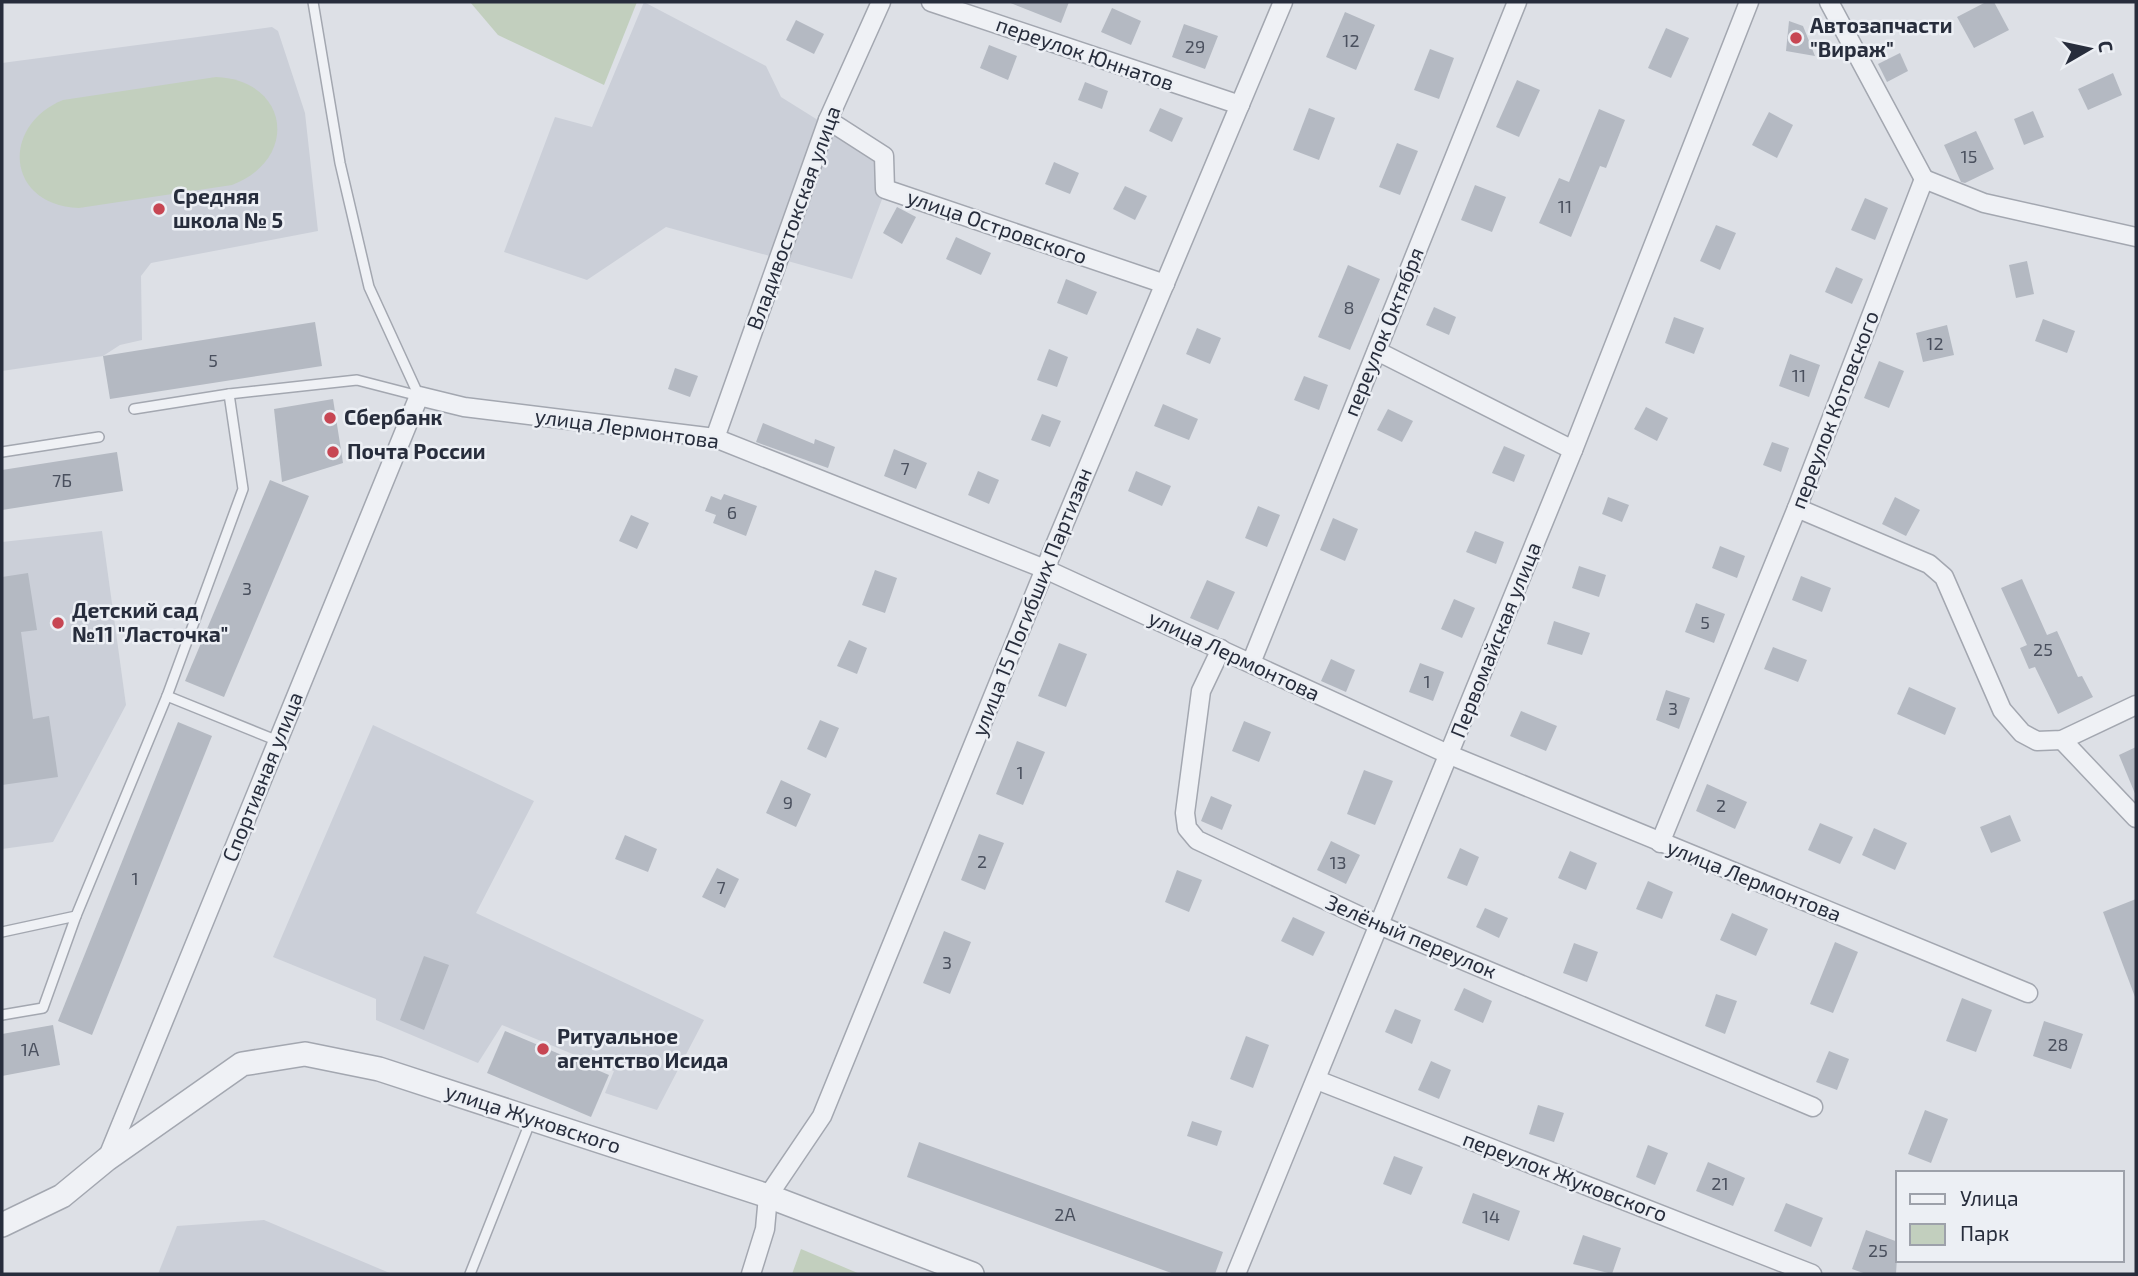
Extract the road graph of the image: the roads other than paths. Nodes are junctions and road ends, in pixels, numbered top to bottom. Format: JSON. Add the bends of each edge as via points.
{"nodes":[{"id":1,"x":313,"y":2,"type":"edge"},
{"id":2,"x":881,"y":2,"type":"edge"},
{"id":3,"x":931,"y":2,"type":"edge"},
{"id":4,"x":1283,"y":2,"type":"edge"},
{"id":5,"x":1517,"y":2,"type":"edge"},
{"id":6,"x":1749,"y":2,"type":"edge"},
{"id":7,"x":1829,"y":2,"type":"edge"},
{"id":8,"x":1240,"y":106,"type":"junction"},
{"id":9,"x":828,"y":120,"type":"junction"},
{"id":10,"x":1924,"y":179,"type":"junction"},
{"id":11,"x":2136,"y":237,"type":"edge"},
{"id":12,"x":1165,"y":284,"type":"junction"},
{"id":13,"x":1377,"y":351,"type":"junction"},
{"id":14,"x":229,"y":394,"type":"junction"},
{"id":15,"x":419,"y":396,"type":"junction"},
{"id":16,"x":134,"y":409,"type":"dead end"},
{"id":17,"x":99,"y":437,"type":"dead end"},
{"id":18,"x":715,"y":438,"type":"junction"},
{"id":19,"x":1573,"y":450,"type":"junction"},
{"id":20,"x":2,"y":452,"type":"edge"},
{"id":21,"x":1797,"y":508,"type":"junction"},
{"id":22,"x":1045,"y":569,"type":"junction"},
{"id":23,"x":1221,"y":649,"type":"junction"},
{"id":24,"x":1251,"y":663,"type":"junction"},
{"id":25,"x":167,"y":696,"type":"junction"},
{"id":26,"x":2136,"y":705,"type":"edge"},
{"id":27,"x":278,"y":740,"type":"junction"},
{"id":28,"x":2062,"y":740,"type":"junction"},
{"id":29,"x":1450,"y":755,"type":"junction"},
{"id":30,"x":2136,"y":818,"type":"edge"},
{"id":31,"x":1660,"y":843,"type":"junction"},
{"id":32,"x":76,"y":916,"type":"junction"},
{"id":33,"x":1379,"y":925,"type":"junction"},
{"id":34,"x":2,"y":932,"type":"edge"},
{"id":35,"x":2028,"y":993,"type":"dead end"},
{"id":36,"x":2,"y":1016,"type":"edge"},
{"id":37,"x":1317,"y":1080,"type":"junction"},
{"id":38,"x":1813,"y":1107,"type":"dead end"},
{"id":39,"x":532,"y":1119,"type":"junction"},
{"id":40,"x":107,"y":1159,"type":"junction"},
{"id":41,"x":768,"y":1196,"type":"junction"},
{"id":42,"x":2,"y":1225,"type":"edge"},
{"id":43,"x":470,"y":1274,"type":"edge"},
{"id":44,"x":751,"y":1274,"type":"edge"},
{"id":45,"x":972,"y":1274,"type":"edge"},
{"id":46,"x":1236,"y":1274,"type":"edge"},
{"id":47,"x":1812,"y":1274,"type":"edge"}],
"edges":[{"from":1,"to":15,"type":"lane","via":[[340,163],[369,287]]},
{"from":2,"to":9,"type":"street","name":"Владивостокская улица"},
{"from":3,"to":8,"type":"street","name":"переулок Юннатов"},
{"from":4,"to":8,"type":"street","name":"улица 15 Погибших Партизан"},
{"from":5,"to":13,"type":"street","name":"переулок Октября"},
{"from":6,"to":19,"type":"street","name":"Первомайская улица"},
{"from":7,"to":10,"type":"street"},
{"from":8,"to":12,"type":"street","name":"улица 15 Погибших Партизан"},
{"from":9,"to":12,"type":"street","name":"улица Островского","via":[[884,156],[884,188]]},
{"from":9,"to":18,"type":"street","name":"Владивостокская улица"},
{"from":10,"to":11,"type":"street","via":[[1984,204]]},
{"from":10,"to":21,"type":"street","name":"переулок Котовского"},
{"from":12,"to":22,"type":"street","name":"улица 15 Погибших Партизан"},
{"from":13,"to":19,"type":"street"},
{"from":13,"to":24,"type":"street","name":"переулок Октября"},
{"from":14,"to":15,"type":"lane","via":[[357,380]]},
{"from":14,"to":16,"type":"lane"},
{"from":14,"to":25,"type":"lane","via":[[243,489]]},
{"from":15,"to":18,"type":"street","name":"улица Лермонтова","via":[[464,407]]},
{"from":15,"to":27,"type":"street","name":"Спортивная улица"},
{"from":17,"to":20,"type":"lane"},
{"from":18,"to":22,"type":"street","name":"улица Лермонтова"},
{"from":19,"to":29,"type":"street","name":"Первомайская улица"},
{"from":21,"to":28,"type":"street","via":[[1929,564],[1944,577],[2002,710],[2022,733],[2037,741]]},
{"from":21,"to":31,"type":"street","name":"переулок Котовского"},
{"from":22,"to":23,"type":"street","name":"улица Лермонтова"},
{"from":22,"to":41,"type":"street","name":"улица 15 Погибших Партизан","via":[[822,1116]]},
{"from":23,"to":24,"type":"street","name":"улица Лермонтова"},
{"from":23,"to":33,"type":"street","name":"Зелёный переулок","via":[[1198,705],[1187,828],[1197,840]]},
{"from":24,"to":29,"type":"street","name":"улица Лермонтова"},
{"from":25,"to":27,"type":"lane"},
{"from":25,"to":32,"type":"lane"},
{"from":26,"to":28,"type":"street"},
{"from":27,"to":40,"type":"street","name":"Спортивная улица"},
{"from":28,"to":30,"type":"street"},
{"from":29,"to":31,"type":"street","name":"улица Лермонтова"},
{"from":29,"to":33,"type":"street","name":"Первомайская улица"},
{"from":31,"to":35,"type":"street","name":"улица Лермонтова"},
{"from":32,"to":34,"type":"lane"},
{"from":32,"to":36,"type":"lane","via":[[43,1008]]},
{"from":33,"to":37,"type":"street","name":"Первомайская улица"},
{"from":33,"to":38,"type":"street","name":"Зелёный переулок"},
{"from":37,"to":46,"type":"street","name":"Первомайская улица"},
{"from":37,"to":47,"type":"street","name":"переулок Жуковского"},
{"from":39,"to":40,"type":"street","name":"улица Жуковского","via":[[379,1069],[305,1054],[242,1064]]},
{"from":39,"to":41,"type":"street","name":"улица Жуковского"},
{"from":39,"to":43,"type":"lane"},
{"from":40,"to":42,"type":"street","name":"улица Жуковского","via":[[62,1196]]},
{"from":41,"to":44,"type":"street","via":[[765,1229]]},
{"from":41,"to":45,"type":"street","name":"улица Жуковского"}]}
